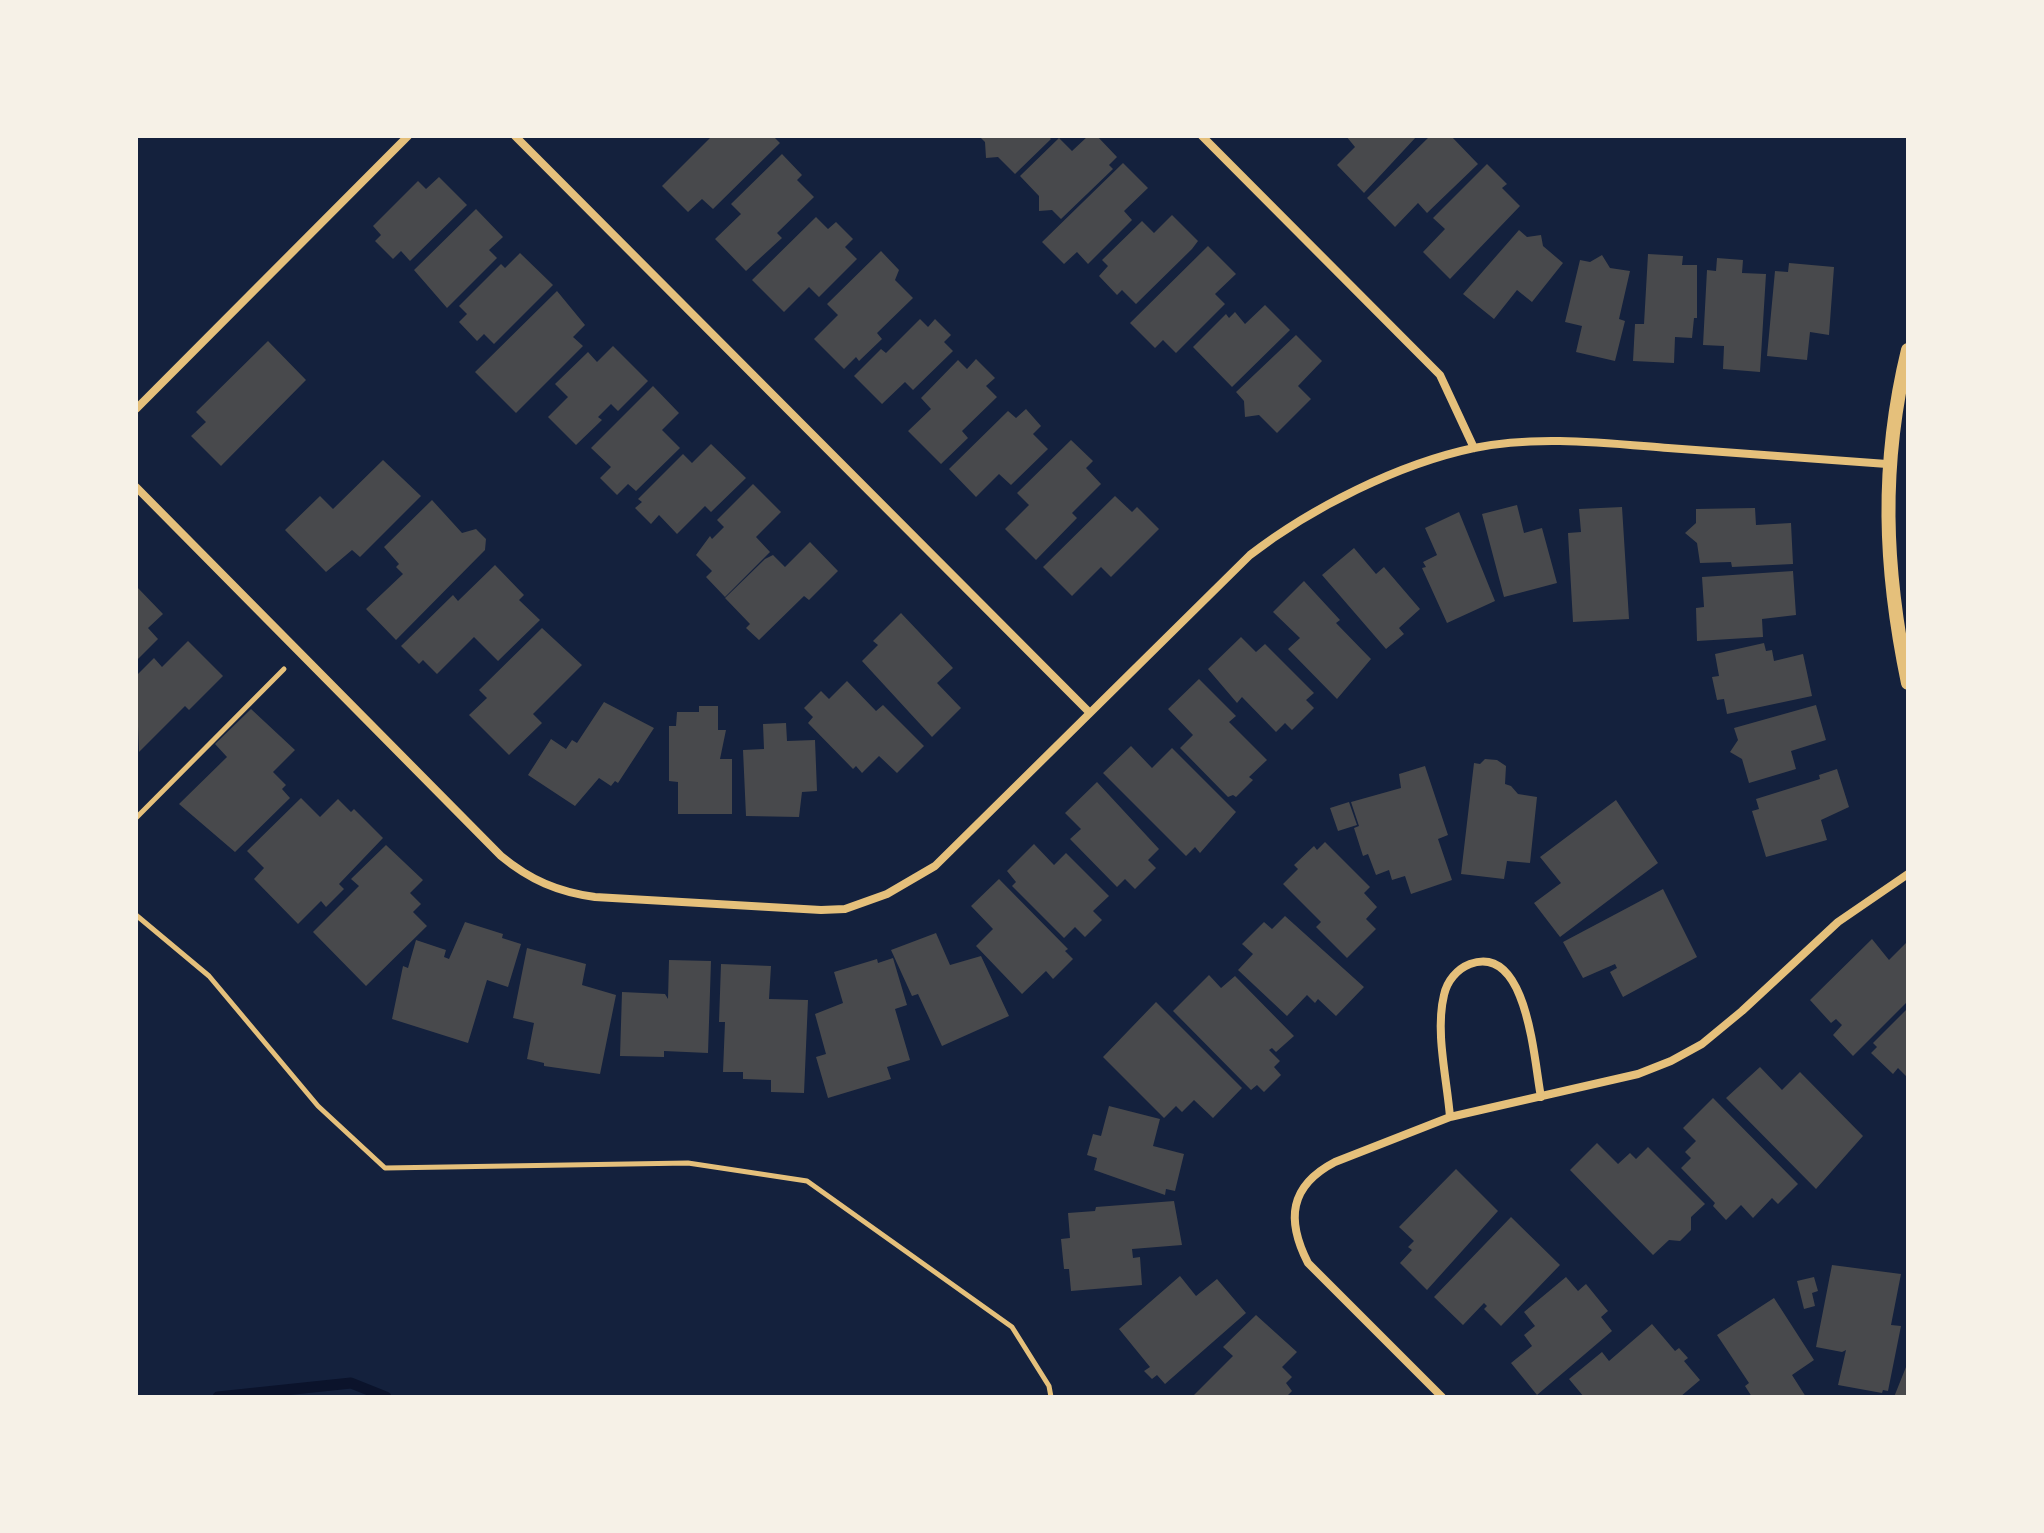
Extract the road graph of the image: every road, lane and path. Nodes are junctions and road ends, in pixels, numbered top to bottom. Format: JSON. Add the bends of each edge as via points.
{"nodes":[{"id":1,"x":408,"y":136,"type":"edge"},
{"id":2,"x":515,"y":136,"type":"edge"},
{"id":3,"x":1202,"y":136,"type":"edge"},
{"id":4,"x":1908,"y":350,"type":"edge"},
{"id":5,"x":136,"y":409,"type":"edge"},
{"id":6,"x":1474,"y":448,"type":"junction"},
{"id":7,"x":1887,"y":464,"type":"junction"},
{"id":8,"x":136,"y":487,"type":"edge"},
{"id":9,"x":299,"y":654,"type":"junction"},
{"id":10,"x":1908,"y":683,"type":"edge"},
{"id":11,"x":1089,"y":712,"type":"junction"},
{"id":12,"x":136,"y":818,"type":"edge"},
{"id":13,"x":1908,"y":874,"type":"edge"},
{"id":14,"x":136,"y":915,"type":"edge"},
{"id":15,"x":1541,"y":1097,"type":"junction"},
{"id":16,"x":1450,"y":1117,"type":"junction"},
{"id":17,"x":1051,"y":1397,"type":"edge"},
{"id":18,"x":1442,"y":1397,"type":"edge"}],
"edges":[{"from":1,"to":5,"type":"street"},
{"from":2,"to":11,"type":"street"},
{"from":3,"to":6,"type":"street","via":[[1440,375]]},
{"from":4,"to":7,"type":"street"},
{"from":6,"to":7,"type":"street","via":[[1595,442]]},
{"from":6,"to":11,"type":"street","via":[[1347,494],[1274,537],[1220,582]]},
{"from":7,"to":10,"type":"street","via":[[1889,560]]},
{"from":8,"to":9,"type":"street"},
{"from":9,"to":11,"type":"street","via":[[509,863],[549,887],[595,897],[821,910],[863,904],[935,866]]},
{"from":9,"to":12,"type":"path"},
{"from":13,"to":15,"type":"street","via":[[1838,922],[1702,1044],[1638,1074]]},
{"from":14,"to":17,"type":"path","via":[[209,976],[318,1106],[385,1168],[688,1163],[807,1181],[1012,1327]]},
{"from":15,"to":16,"type":"street"},
{"from":15,"to":16,"type":"street","via":[[1523,998],[1505,971],[1479,961],[1463,967],[1444,993],[1441,1016]]},
{"from":16,"to":18,"type":"street","via":[[1318,1171],[1305,1183],[1294,1218],[1295,1238],[1308,1263]]}]}
